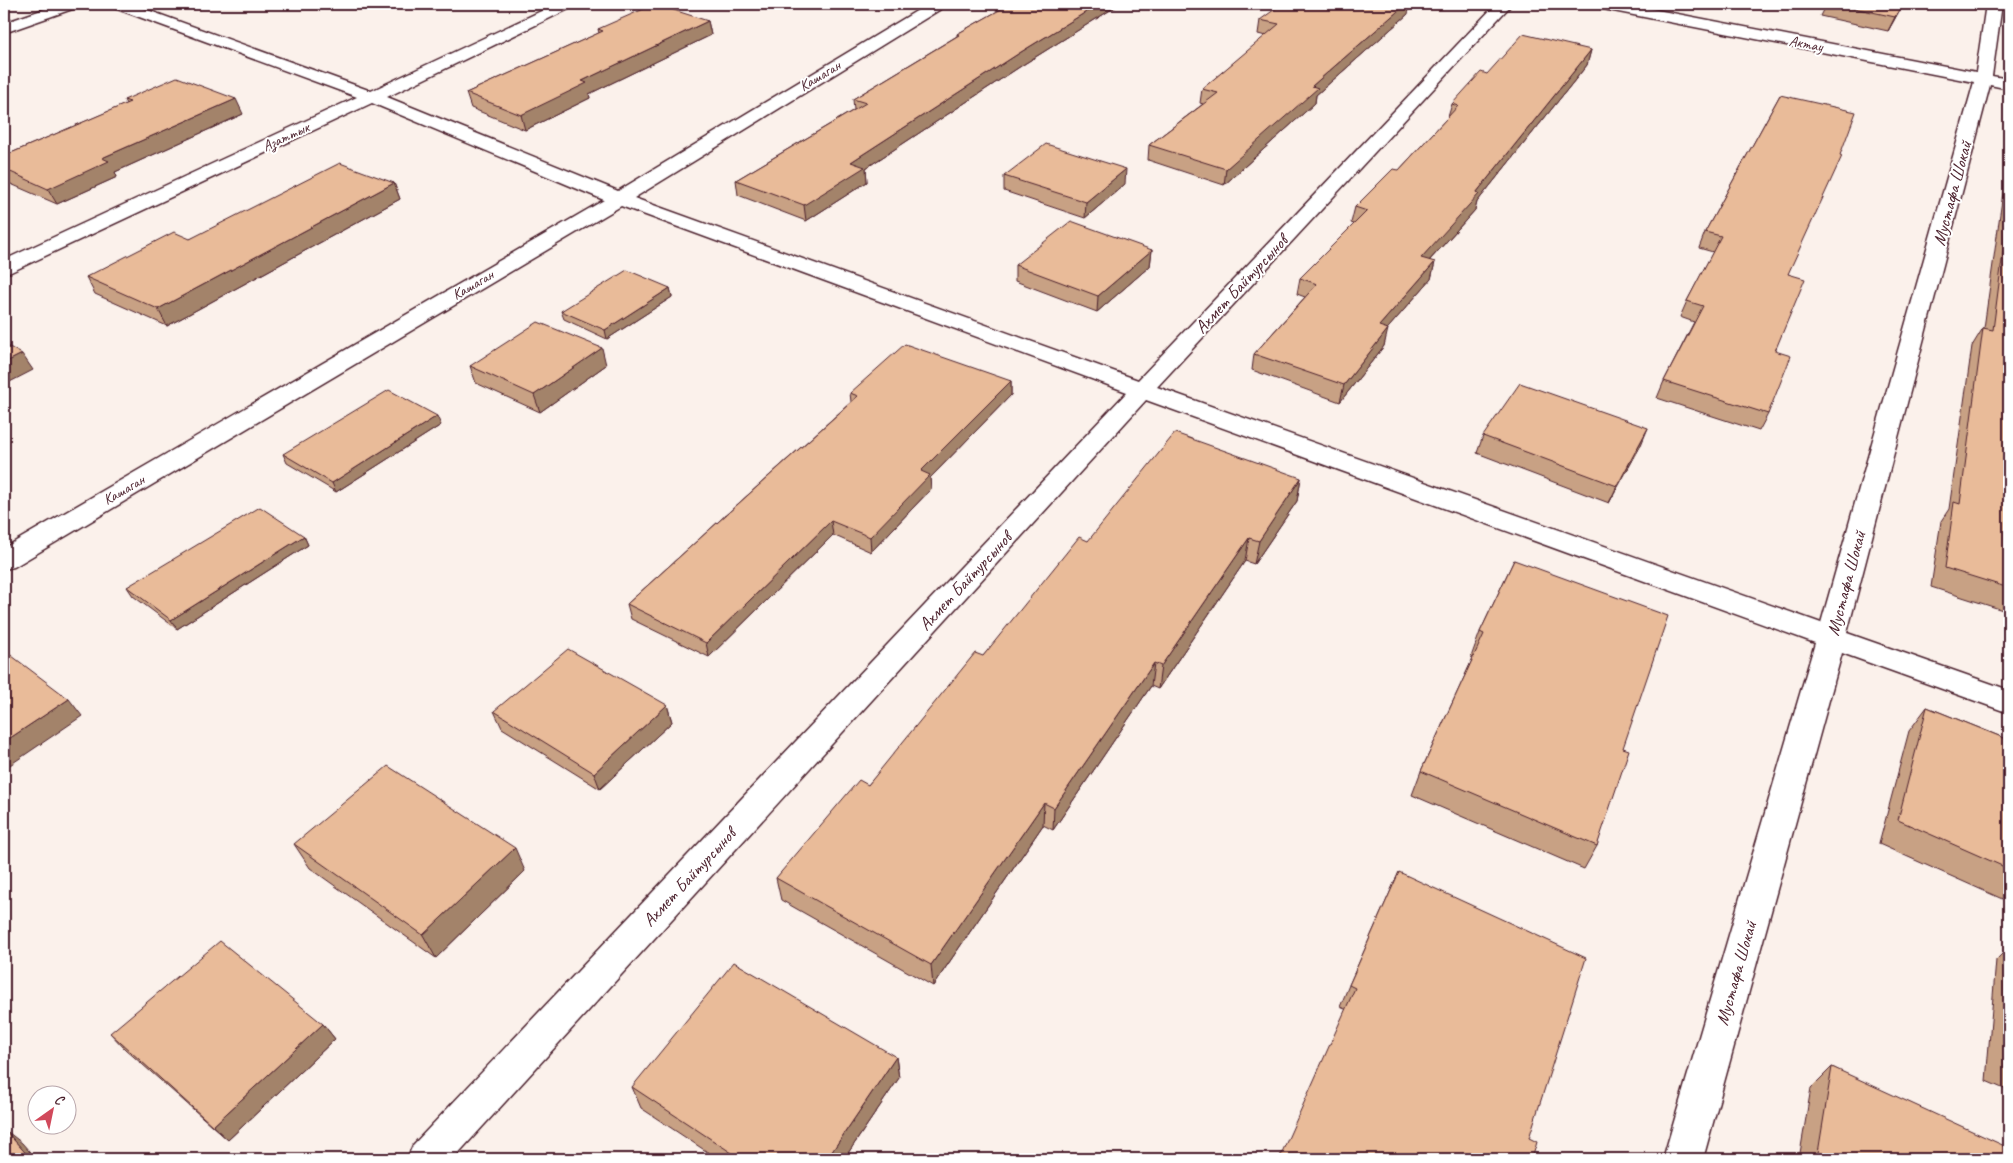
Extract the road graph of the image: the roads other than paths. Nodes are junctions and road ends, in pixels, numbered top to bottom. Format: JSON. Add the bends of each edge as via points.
{"nodes":[{"id":1,"x":73,"y":4,"type":"edge"},
{"id":2,"x":117,"y":4,"type":"edge"},
{"id":3,"x":568,"y":4,"type":"edge"},
{"id":4,"x":939,"y":4,"type":"edge"},
{"id":5,"x":1504,"y":4,"type":"edge"},
{"id":6,"x":1603,"y":4,"type":"edge"},
{"id":7,"x":1994,"y":4,"type":"edge"},
{"id":8,"x":4,"y":28,"type":"edge"},
{"id":9,"x":1996,"y":81,"type":"edge"},
{"id":10,"x":372,"y":97,"type":"junction"},
{"id":11,"x":619,"y":199,"type":"junction"},
{"id":12,"x":4,"y":268,"type":"edge"},
{"id":13,"x":1142,"y":390,"type":"junction"},
{"id":14,"x":4,"y":560,"type":"edge"},
{"id":15,"x":1831,"y":638,"type":"junction"},
{"id":16,"x":2009,"y":702,"type":"edge"},
{"id":17,"x":427,"y":1159,"type":"edge"},
{"id":18,"x":1682,"y":1159,"type":"edge"}],
"edges":[{"from":1,"to":8,"type":"street"},
{"from":2,"to":10,"type":"street"},
{"from":3,"to":10,"type":"street","name":"Азаттык"},
{"from":4,"to":11,"type":"street","name":"Кашаган"},
{"from":5,"to":13,"type":"street","name":"Ахмет Байтурсынов"},
{"from":6,"to":9,"type":"street","name":"Актау"},
{"from":7,"to":9,"type":"street","name":"Мустафа Шокай"},
{"from":9,"to":15,"type":"street","name":"Мустафа Шокай"},
{"from":10,"to":11,"type":"street"},
{"from":10,"to":12,"type":"street","name":"Азаттык"},
{"from":11,"to":13,"type":"street"},
{"from":11,"to":14,"type":"street","name":"Кашаган"},
{"from":13,"to":15,"type":"street"},
{"from":13,"to":17,"type":"street","name":"Ахмет Байтурсынов"},
{"from":15,"to":16,"type":"street"},
{"from":15,"to":18,"type":"street","name":"Мустафа Шокай"}]}
